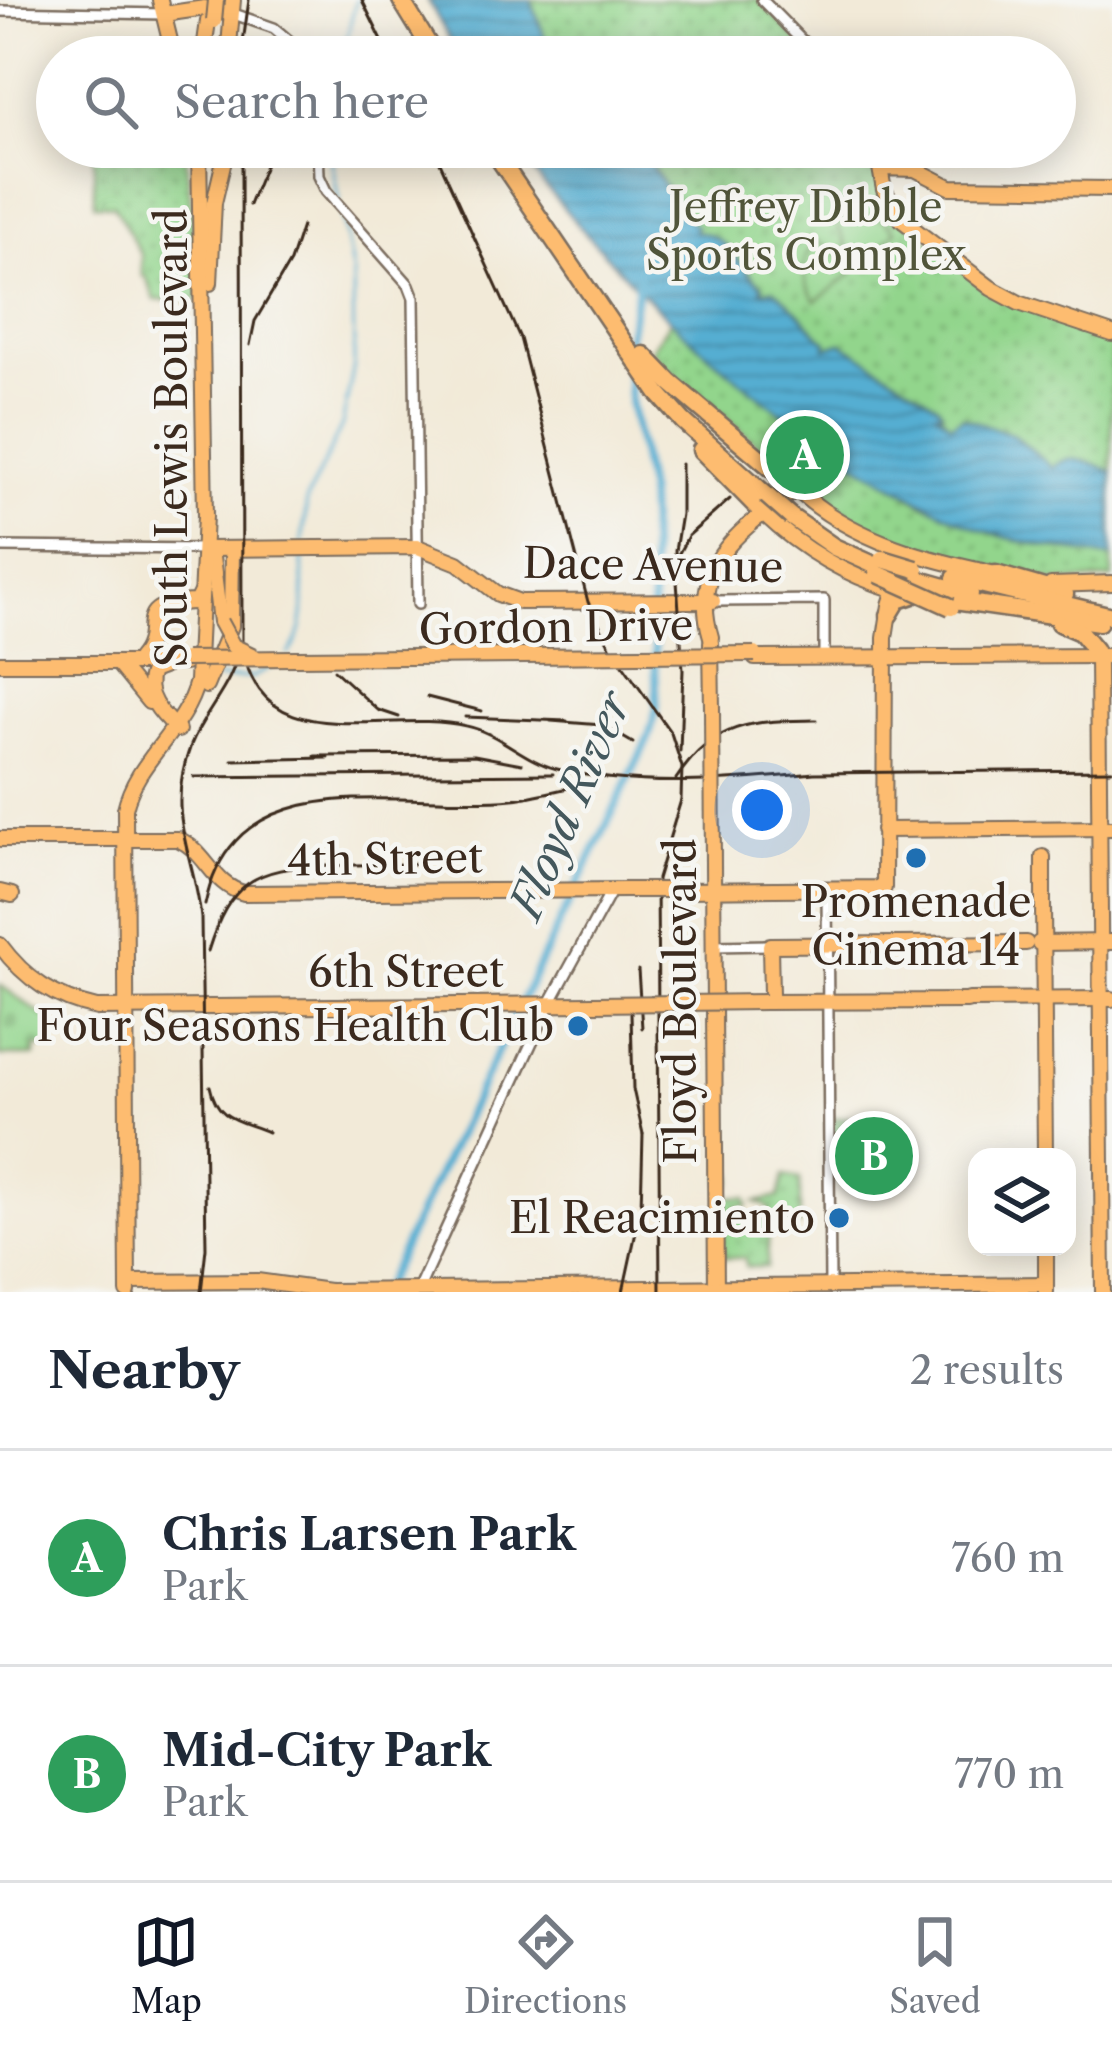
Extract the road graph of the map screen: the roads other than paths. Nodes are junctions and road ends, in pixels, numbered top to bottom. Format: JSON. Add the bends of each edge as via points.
{"nodes":[{"id":1,"x":213,"y":0,"type":"edge"},
{"id":2,"x":401,"y":0,"type":"edge"},
{"id":3,"x":410,"y":0,"type":"edge"},
{"id":4,"x":762,"y":0,"type":"edge"},
{"id":5,"x":232,"y":6,"type":"edge"},
{"id":6,"x":165,"y":8,"type":"edge"},
{"id":7,"x":0,"y":11,"type":"edge"},
{"id":8,"x":200,"y":13,"type":"edge"},
{"id":9,"x":230,"y":36,"type":"edge"},
{"id":10,"x":283,"y":36,"type":"edge"},
{"id":11,"x":425,"y":36,"type":"edge"},
{"id":12,"x":428,"y":36,"type":"edge"},
{"id":13,"x":797,"y":36,"type":"edge"},
{"id":14,"x":199,"y":168,"type":"edge"},
{"id":15,"x":200,"y":168,"type":"edge"},
{"id":16,"x":222,"y":168,"type":"edge"},
{"id":17,"x":319,"y":168,"type":"edge"},
{"id":18,"x":509,"y":168,"type":"edge"},
{"id":19,"x":880,"y":168,"type":"edge"},
{"id":20,"x":892,"y":168,"type":"edge"},
{"id":21,"x":1112,"y":189,"type":"edge"},
{"id":22,"x":208,"y":306,"type":"junction"},
{"id":23,"x":1112,"y":334,"type":"edge"},
{"id":24,"x":660,"y":388,"type":"junction"},
{"id":25,"x":796,"y":502,"type":"junction"},
{"id":26,"x":768,"y":504,"type":"junction"},
{"id":27,"x":0,"y":547,"type":"edge"},
{"id":28,"x":418,"y":547,"type":"junction"},
{"id":29,"x":207,"y":549,"type":"junction"},
{"id":30,"x":232,"y":549,"type":"junction"},
{"id":31,"x":898,"y":572,"type":"junction"},
{"id":32,"x":996,"y":574,"type":"junction"},
{"id":33,"x":1112,"y":583,"type":"edge"},
{"id":34,"x":710,"y":601,"type":"junction"},
{"id":35,"x":167,"y":604,"type":"junction"},
{"id":36,"x":418,"y":604,"type":"dead end"},
{"id":37,"x":206,"y":611,"type":"junction"},
{"id":38,"x":889,"y":615,"type":"joint"},
{"id":39,"x":1109,"y":618,"type":"edge"},
{"id":40,"x":147,"y":627,"type":"junction"},
{"id":41,"x":1096,"y":651,"type":"edge"},
{"id":42,"x":879,"y":652,"type":"junction"},
{"id":43,"x":824,"y":653,"type":"junction"},
{"id":44,"x":755,"y":656,"type":"junction"},
{"id":45,"x":277,"y":658,"type":"junction"},
{"id":46,"x":139,"y":659,"type":"junction"},
{"id":47,"x":0,"y":660,"type":"edge"},
{"id":48,"x":183,"y":661,"type":"junction"},
{"id":49,"x":118,"y":664,"type":"junction"},
{"id":50,"x":1098,"y":683,"type":"junction"},
{"id":51,"x":201,"y":686,"type":"junction"},
{"id":52,"x":149,"y":689,"type":"junction"},
{"id":53,"x":176,"y":727,"type":"junction"},
{"id":54,"x":1106,"y":828,"type":"edge"},
{"id":55,"x":1042,"y":829,"type":"junction"},
{"id":56,"x":883,"y":830,"type":"junction"},
{"id":57,"x":128,"y":837,"type":"junction"},
{"id":58,"x":0,"y":839,"type":"edge"},
{"id":59,"x":827,"y":888,"type":"junction"},
{"id":60,"x":709,"y":889,"type":"junction"},
{"id":61,"x":612,"y":890,"type":"junction"},
{"id":62,"x":0,"y":934,"type":"edge"},
{"id":63,"x":1033,"y":942,"type":"junction"},
{"id":64,"x":1106,"y":942,"type":"edge"},
{"id":65,"x":0,"y":945,"type":"edge"},
{"id":66,"x":770,"y":945,"type":"junction"},
{"id":67,"x":827,"y":945,"type":"junction"},
{"id":68,"x":713,"y":946,"type":"junction"},
{"id":69,"x":1044,"y":999,"type":"junction"},
{"id":70,"x":1106,"y":999,"type":"edge"},
{"id":71,"x":771,"y":1000,"type":"junction"},
{"id":72,"x":828,"y":1001,"type":"junction"},
{"id":73,"x":555,"y":1002,"type":"junction"},
{"id":74,"x":129,"y":1006,"type":"junction"},
{"id":75,"x":1045,"y":1148,"type":"edge"},
{"id":76,"x":1046,"y":1256,"type":"edge"},
{"id":77,"x":128,"y":1287,"type":"edge"},
{"id":78,"x":1046,"y":1288,"type":"edge"},
{"id":79,"x":360,"y":1290,"type":"edge"},
{"id":80,"x":416,"y":1290,"type":"edge"},
{"id":81,"x":716,"y":1290,"type":"edge"},
{"id":82,"x":830,"y":1290,"type":"edge"},
{"id":83,"x":1103,"y":1292,"type":"edge"}],
"edges":[{"from":1,"to":8,"type":"main road","bridge":true},
{"from":2,"to":11,"type":"highway"},
{"from":3,"to":12,"type":"highway"},
{"from":4,"to":13,"type":"street"},
{"from":5,"to":8,"type":"main road"},
{"from":5,"to":9,"type":"main road"},
{"from":5,"to":10,"type":"street"},
{"from":6,"to":7,"type":"street"},
{"from":6,"to":8,"type":"main road"},
{"from":14,"to":29,"type":"main road","name":"South Lewis Boulevard"},
{"from":15,"to":22,"type":"main road","name":"South Lewis Boulevard"},
{"from":16,"to":22,"type":"main road"},
{"from":17,"to":28,"type":"street","via":[[326,191],[409,286],[416,305]]},
{"from":18,"to":24,"type":"highway"},
{"from":19,"to":23,"type":"main road","via":[[902,220],[991,288]]},
{"from":20,"to":21,"type":"main road","via":[[950,187]]},
{"from":22,"to":29,"type":"main road","name":"South Lewis Boulevard"},
{"from":24,"to":25,"type":"highway"},
{"from":24,"to":26,"type":"highway","via":[[683,422]]},
{"from":25,"to":26,"type":"highway","bridge":true},
{"from":25,"to":31,"type":"highway"},
{"from":25,"to":31,"type":"highway","via":[[844,558]]},
{"from":26,"to":31,"type":"main road","via":[[813,553]]},
{"from":26,"to":34,"type":"main road","name":"Floyd Boulevard","via":[[721,551]]},
{"from":27,"to":29,"type":"street"},
{"from":28,"to":30,"type":"main road"},
{"from":28,"to":34,"type":"main road","name":"Dace Avenue","via":[[520,602]]},
{"from":28,"to":36,"type":"street"},
{"from":29,"to":30,"type":"main road"},
{"from":29,"to":37,"type":"main road"},
{"from":29,"to":37,"type":"main road","name":"South Lewis Boulevard"},
{"from":30,"to":51,"type":"main road","via":[[231,626]]},
{"from":31,"to":32,"type":"main road"},
{"from":31,"to":38,"type":"highway"},
{"from":31,"to":39,"type":"highway"},
{"from":31,"to":41,"type":"highway","bridge":true,"via":[[951,607],[1063,624]]},
{"from":31,"to":42,"type":"main road"},
{"from":32,"to":33,"type":"main road","via":[[1063,586]]},
{"from":32,"to":39,"type":"highway"},
{"from":34,"to":43,"type":"street","name":"Dace Avenue","via":[[824,600]]},
{"from":34,"to":60,"type":"main road","name":"Floyd Boulevard","bridge":true},
{"from":35,"to":37,"type":"main road"},
{"from":35,"to":40,"type":"main road"},
{"from":35,"to":40,"type":"main road","via":[[148,604]]},
{"from":37,"to":45,"type":"main road","bridge":true,"via":[[238,649]]},
{"from":37,"to":48,"type":"main road","via":[[172,607],[154,619],[155,646]]},
{"from":37,"to":51,"type":"main road","name":"South Lewis Boulevard"},
{"from":38,"to":42,"type":"main road"},
{"from":40,"to":46,"type":"main road"},
{"from":41,"to":42,"type":"main road","name":"Gordon Drive"},
{"from":41,"to":50,"type":"main road"},
{"from":41,"to":50,"type":"main road"},
{"from":42,"to":43,"type":"main road","name":"Gordon Drive"},
{"from":42,"to":44,"type":"main road","name":"Gordon Drive"},
{"from":42,"to":56,"type":"main road"},
{"from":43,"to":44,"type":"main road","name":"Gordon Drive"},
{"from":44,"to":45,"type":"main road","name":"Gordon Drive","bridge":true},
{"from":44,"to":48,"type":"main road","name":"Gordon Drive","bridge":true},
{"from":45,"to":48,"type":"main road","name":"Gordon Drive","bridge":true},
{"from":46,"to":47,"type":"main road","name":"Gordon Drive"},
{"from":46,"to":48,"type":"main road","name":"Gordon Drive"},
{"from":47,"to":49,"type":"main road","name":"Gordon Drive"},
{"from":48,"to":49,"type":"main road","name":"Gordon Drive"},
{"from":48,"to":52,"type":"main road","via":[[155,668]]},
{"from":49,"to":53,"type":"main road"},
{"from":50,"to":54,"type":"main road"},
{"from":51,"to":52,"type":"main road","via":[[171,704]]},
{"from":51,"to":53,"type":"main road","name":"South Lewis Boulevard"},
{"from":52,"to":53,"type":"main road"},
{"from":53,"to":57,"type":"main road","name":"South Lewis Boulevard","via":[[134,781],[124,809]]},
{"from":54,"to":55,"type":"main road"},
{"from":54,"to":64,"type":"main road"},
{"from":55,"to":56,"type":"main road"},
{"from":55,"to":63,"type":"main road","via":[[1043,902]]},
{"from":56,"to":59,"type":"main road","name":"4th Street","via":[[884,888]]},
{"from":57,"to":58,"type":"main road"},
{"from":57,"to":61,"type":"main road","name":"4th Street","via":[[178,839],[237,892]]},
{"from":57,"to":74,"type":"main road","name":"South Lewis Boulevard"},
{"from":59,"to":60,"type":"main road","name":"4th Street"},
{"from":59,"to":67,"type":"street"},
{"from":60,"to":61,"type":"main road","name":"4th Street","bridge":true},
{"from":60,"to":68,"type":"main road","name":"Floyd Boulevard"},
{"from":61,"to":73,"type":"street"},
{"from":61,"to":73,"type":"street"},
{"from":62,"to":74,"type":"main road","via":[[46,983]]},
{"from":63,"to":64,"type":"main road"},
{"from":63,"to":67,"type":"main road"},
{"from":63,"to":69,"type":"main road"},
{"from":64,"to":70,"type":"main road"},
{"from":65,"to":74,"type":"main road","via":[[51,992],[84,1005]]},
{"from":66,"to":67,"type":"main road"},
{"from":66,"to":68,"type":"street"},
{"from":66,"to":71,"type":"main road"},
{"from":67,"to":72,"type":"street"},
{"from":68,"to":81,"type":"main road","name":"Floyd Boulevard"},
{"from":69,"to":70,"type":"main road","name":"6th Street"},
{"from":69,"to":72,"type":"main road","name":"6th Street"},
{"from":69,"to":75,"type":"main road"},
{"from":70,"to":83,"type":"main road"},
{"from":71,"to":72,"type":"main road","name":"6th Street"},
{"from":71,"to":73,"type":"main road","name":"6th Street","bridge":true},
{"from":72,"to":82,"type":"street"},
{"from":73,"to":74,"type":"main road","name":"6th Street"},
{"from":73,"to":80,"type":"street"},
{"from":74,"to":77,"type":"main road","name":"South Lewis Boulevard"},
{"from":76,"to":78,"type":"main road"},
{"from":77,"to":79,"type":"main road","via":[[257,1281]]},
{"from":78,"to":82,"type":"main road"},
{"from":79,"to":80,"type":"main road"},
{"from":80,"to":81,"type":"main road"},
{"from":81,"to":82,"type":"main road"}]}
